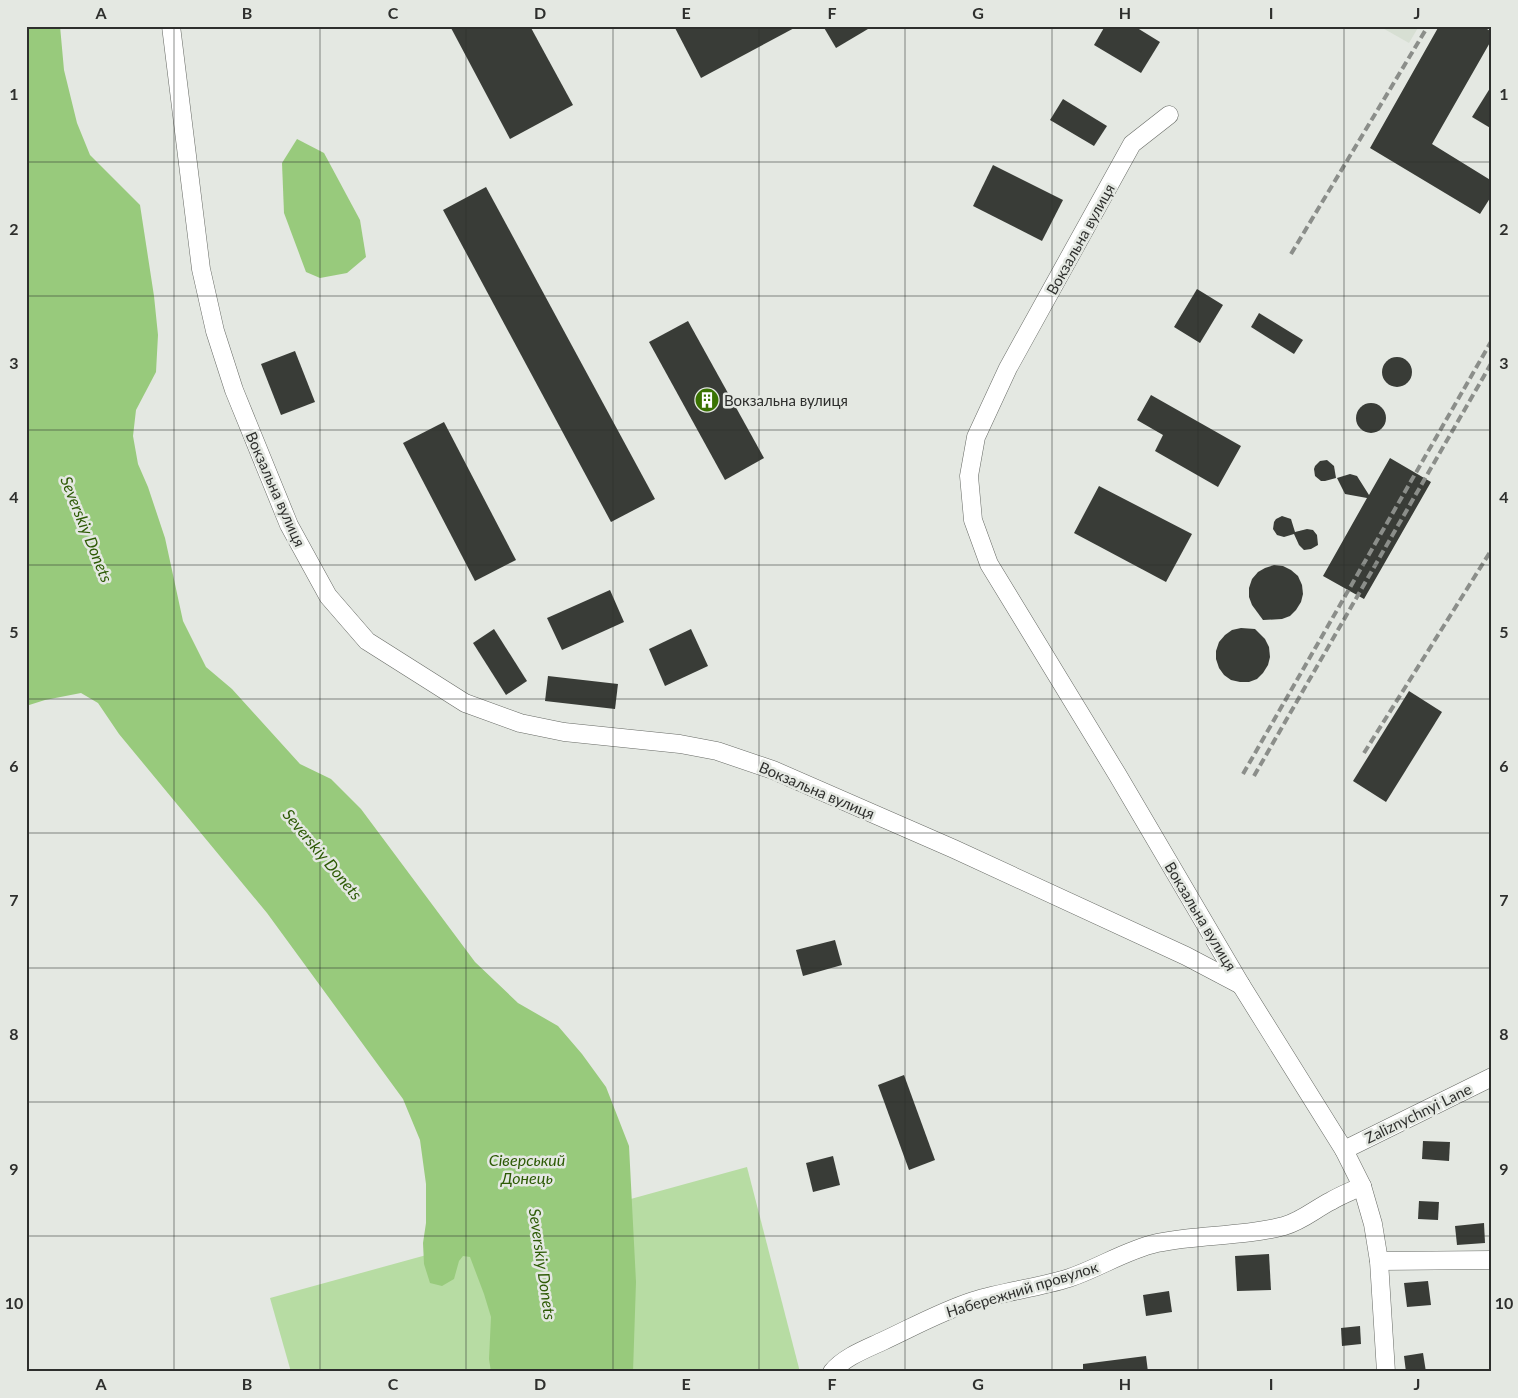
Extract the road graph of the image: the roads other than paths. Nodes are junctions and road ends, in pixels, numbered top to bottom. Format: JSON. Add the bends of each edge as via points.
{"nodes":[{"id":1,"x":170,"y":26,"type":"edge"},
{"id":2,"x":1169,"y":115,"type":"dead end"},
{"id":3,"x":1241,"y":985,"type":"junction"},
{"id":4,"x":1492,"y":1077,"type":"edge"},
{"id":5,"x":1344,"y":1150,"type":"junction"},
{"id":6,"x":1362,"y":1186,"type":"junction"},
{"id":7,"x":1492,"y":1260,"type":"edge"},
{"id":8,"x":1379,"y":1261,"type":"junction"},
{"id":9,"x":1382,"y":1371,"type":"edge"},
{"id":10,"x":832,"y":1372,"type":"edge"}],
"edges":[{"from":1,"to":3,"type":"street","name":"Вокзальна вулиця","via":[[201,269],[215,331],[234,390],[289,525],[328,596],[367,642],[465,704],[520,723],[564,732],[718,751],[774,770],[954,849],[1186,956]]},
{"from":2,"to":3,"type":"street","name":"Вокзальна вулиця","via":[[1132,144],[1008,368],[976,437],[969,476],[974,520],[989,564]]},
{"from":3,"to":5,"type":"street","name":"Вокзальна вулиця"},
{"from":4,"to":5,"type":"street","name":"Zaliznychnyi Lane"},
{"from":5,"to":6,"type":"street","name":"Вокзальна вулиця"},
{"from":6,"to":8,"type":"street","name":"Вокзальна вулиця"},
{"from":6,"to":10,"type":"street","name":"Набережний провулок","via":[[1287,1225],[1261,1232],[1184,1238],[1155,1244],[1067,1278],[974,1301],[857,1353]]},
{"from":7,"to":8,"type":"street"},
{"from":8,"to":9,"type":"street","name":"Вокзальна вулиця"}]}
